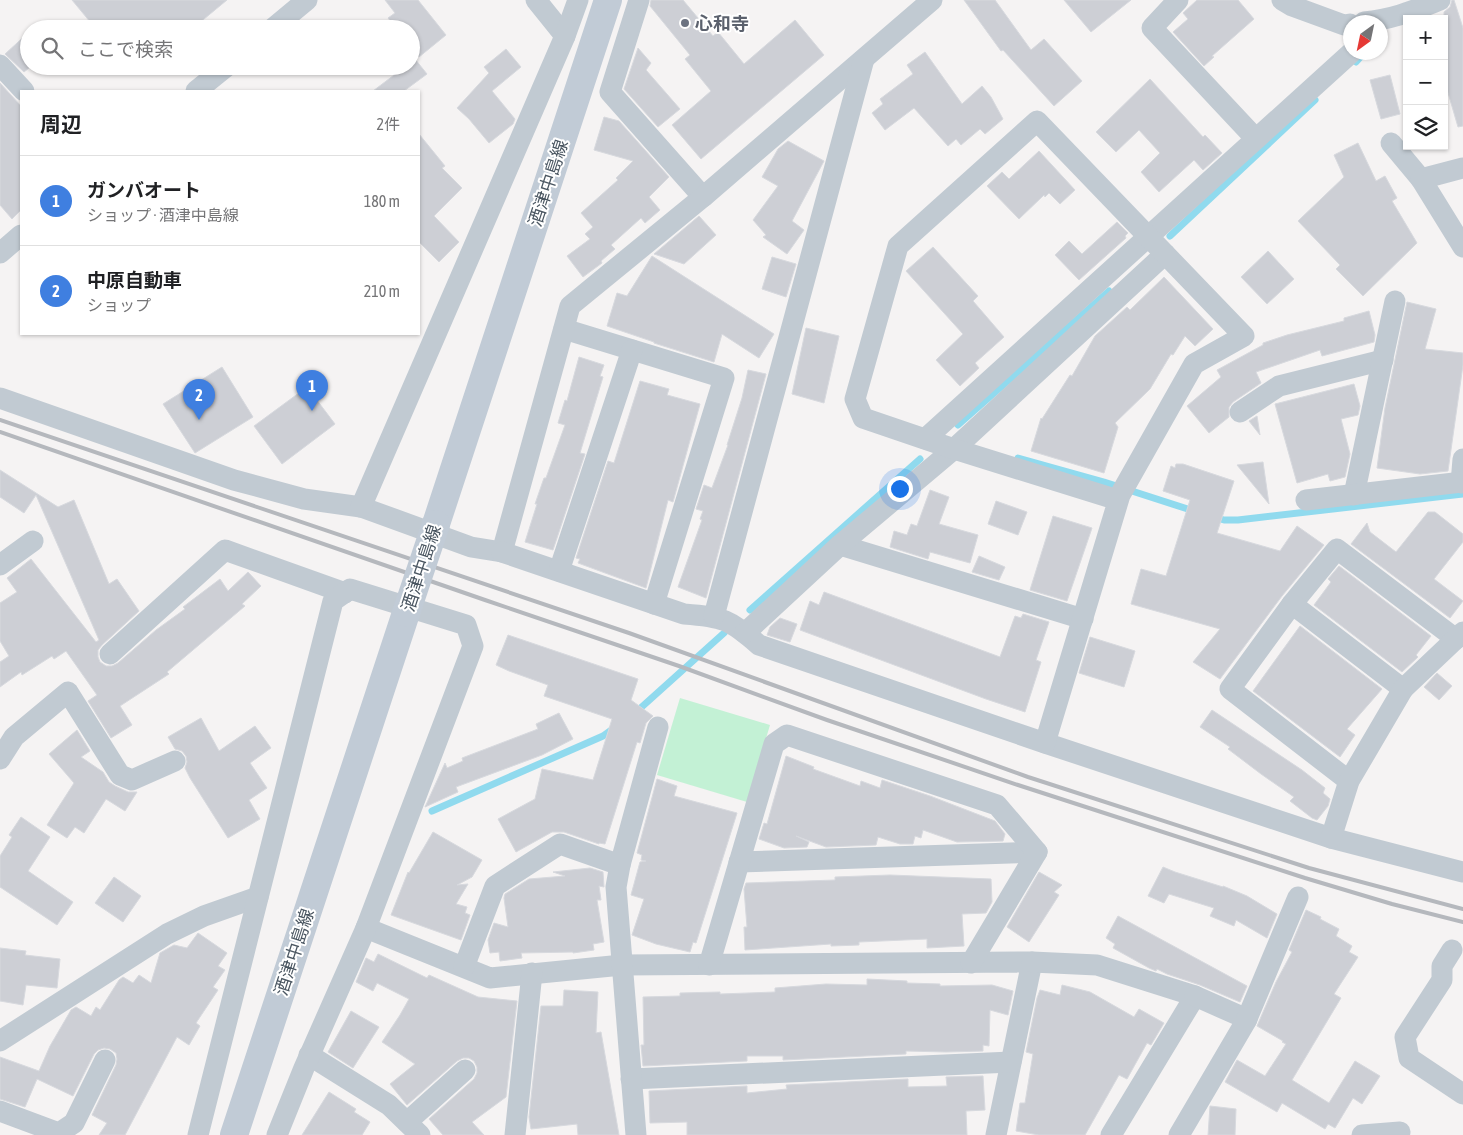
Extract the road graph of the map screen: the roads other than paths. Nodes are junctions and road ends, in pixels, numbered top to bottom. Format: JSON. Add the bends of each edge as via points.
{"nodes":[{"id":1,"x":307,"y":0,"type":"edge"},
{"id":2,"x":536,"y":0,"type":"edge"},
{"id":3,"x":578,"y":0,"type":"edge"},
{"id":4,"x":608,"y":0,"type":"edge"},
{"id":5,"x":638,"y":0,"type":"edge"},
{"id":6,"x":932,"y":0,"type":"edge"},
{"id":7,"x":1178,"y":0,"type":"edge"},
{"id":8,"x":1282,"y":0,"type":"edge"},
{"id":9,"x":1410,"y":0,"type":"edge"},
{"id":10,"x":1440,"y":0,"type":"edge"},
{"id":11,"x":283,"y":20,"type":"edge"},
{"id":12,"x":1388,"y":20,"type":"edge"},
{"id":13,"x":1388,"y":22,"type":"edge"},
{"id":14,"x":1343,"y":25,"type":"edge"},
{"id":15,"x":564,"y":36,"type":"junction"},
{"id":16,"x":864,"y":59,"type":"junction"},
{"id":17,"x":1343,"y":60,"type":"edge"},
{"id":18,"x":0,"y":65,"type":"edge"},
{"id":19,"x":216,"y":75,"type":"edge"},
{"id":20,"x":23,"y":90,"type":"edge"},
{"id":21,"x":197,"y":90,"type":"edge"},
{"id":22,"x":1256,"y":139,"type":"junction"},
{"id":23,"x":1391,"y":144,"type":"dead end"},
{"id":24,"x":1463,"y":168,"type":"edge"},
{"id":25,"x":1420,"y":179,"type":"junction"},
{"id":26,"x":703,"y":197,"type":"junction"},
{"id":27,"x":20,"y":237,"type":"edge"},
{"id":28,"x":1149,"y":237,"type":"junction"},
{"id":29,"x":1463,"y":247,"type":"edge"},
{"id":30,"x":0,"y":253,"type":"edge"},
{"id":31,"x":1165,"y":254,"type":"junction"},
{"id":32,"x":1395,"y":301,"type":"dead end"},
{"id":33,"x":564,"y":329,"type":"junction"},
{"id":34,"x":632,"y":350,"type":"junction"},
{"id":35,"x":1383,"y":360,"type":"junction"},
{"id":36,"x":0,"y":398,"type":"edge"},
{"id":37,"x":1240,"y":412,"type":"dead end"},
{"id":38,"x":925,"y":439,"type":"junction"},
{"id":39,"x":954,"y":450,"type":"junction"},
{"id":40,"x":1463,"y":459,"type":"edge"},
{"id":41,"x":1462,"y":482,"type":"edge"},
{"id":42,"x":1122,"y":492,"type":"junction"},
{"id":43,"x":1354,"y":495,"type":"junction"},
{"id":44,"x":1306,"y":500,"type":"dead end"},
{"id":45,"x":361,"y":507,"type":"junction"},
{"id":46,"x":33,"y":541,"type":"dead end"},
{"id":47,"x":840,"y":545,"type":"junction"},
{"id":48,"x":502,"y":552,"type":"junction"},
{"id":49,"x":0,"y":565,"type":"edge"},
{"id":50,"x":559,"y":572,"type":"junction"},
{"id":51,"x":345,"y":593,"type":"junction"},
{"id":52,"x":654,"y":604,"type":"junction"},
{"id":53,"x":1292,"y":604,"type":"junction"},
{"id":54,"x":714,"y":616,"type":"junction"},
{"id":55,"x":1083,"y":620,"type":"junction"},
{"id":56,"x":745,"y":633,"type":"junction"},
{"id":57,"x":1459,"y":635,"type":"edge"},
{"id":58,"x":110,"y":654,"type":"dead end"},
{"id":59,"x":1404,"y":688,"type":"junction"},
{"id":60,"x":658,"y":727,"type":"dead end"},
{"id":61,"x":1045,"y":743,"type":"junction"},
{"id":62,"x":0,"y":759,"type":"edge"},
{"id":63,"x":175,"y":761,"type":"dead end"},
{"id":64,"x":1349,"y":781,"type":"junction"},
{"id":65,"x":1331,"y":838,"type":"junction"},
{"id":66,"x":1038,"y":852,"type":"junction"},
{"id":67,"x":739,"y":862,"type":"junction"},
{"id":68,"x":620,"y":865,"type":"junction"},
{"id":69,"x":1463,"y":872,"type":"edge"},
{"id":70,"x":258,"y":897,"type":"junction"},
{"id":71,"x":1298,"y":897,"type":"dead end"},
{"id":72,"x":366,"y":928,"type":"junction"},
{"id":73,"x":1452,"y":950,"type":"dead end"},
{"id":74,"x":1032,"y":962,"type":"junction"},
{"id":75,"x":971,"y":963,"type":"junction"},
{"id":76,"x":622,"y":965,"type":"junction"},
{"id":77,"x":709,"y":965,"type":"junction"},
{"id":78,"x":464,"y":967,"type":"junction"},
{"id":79,"x":532,"y":974,"type":"junction"},
{"id":80,"x":1195,"y":996,"type":"junction"},
{"id":81,"x":1247,"y":1019,"type":"junction"},
{"id":82,"x":0,"y":1041,"type":"edge"},
{"id":83,"x":309,"y":1056,"type":"junction"},
{"id":84,"x":106,"y":1060,"type":"dead end"},
{"id":85,"x":1011,"y":1062,"type":"junction"},
{"id":86,"x":466,"y":1070,"type":"dead end"},
{"id":87,"x":631,"y":1080,"type":"junction"},
{"id":88,"x":1463,"y":1094,"type":"edge"},
{"id":89,"x":0,"y":1111,"type":"edge"},
{"id":90,"x":414,"y":1129,"type":"edge"},
{"id":91,"x":1400,"y":1132,"type":"dead end"},
{"id":92,"x":198,"y":1135,"type":"edge"},
{"id":93,"x":234,"y":1135,"type":"edge"},
{"id":94,"x":276,"y":1135,"type":"edge"},
{"id":95,"x":515,"y":1135,"type":"edge"},
{"id":96,"x":636,"y":1135,"type":"edge"},
{"id":97,"x":996,"y":1135,"type":"edge"},
{"id":98,"x":1111,"y":1135,"type":"edge"},
{"id":99,"x":1180,"y":1135,"type":"edge"},
{"id":100,"x":1362,"y":1135,"type":"edge"}],
"edges":[{"from":1,"to":11,"type":"street"},
{"from":2,"to":15,"type":"street"},
{"from":3,"to":15,"type":"street"},
{"from":4,"to":93,"type":"main road","name":"酒津中島線","bridge":true},
{"from":5,"to":26,"type":"street","via":[[610,92]]},
{"from":6,"to":16,"type":"street"},
{"from":7,"to":22,"type":"street","via":[[1152,28]]},
{"from":8,"to":14,"type":"street"},
{"from":9,"to":12,"type":"street"},
{"from":10,"to":13,"type":"street"},
{"from":15,"to":45,"type":"street"},
{"from":16,"to":26,"type":"street"},
{"from":16,"to":54,"type":"street"},
{"from":17,"to":22,"type":"street"},
{"from":18,"to":20,"type":"street"},
{"from":19,"to":21,"type":"street"},
{"from":22,"to":28,"type":"street"},
{"from":23,"to":25,"type":"street"},
{"from":24,"to":25,"type":"street"},
{"from":25,"to":29,"type":"street"},
{"from":26,"to":33,"type":"street","via":[[570,306]]},
{"from":27,"to":30,"type":"street"},
{"from":28,"to":31,"type":"street"},
{"from":28,"to":38,"type":"street"},
{"from":28,"to":38,"type":"street","via":[[1037,121],[898,246],[855,399],[863,418]]},
{"from":31,"to":39,"type":"street"},
{"from":31,"to":42,"type":"street","via":[[1244,336],[1194,364]]},
{"from":32,"to":35,"type":"street"},
{"from":33,"to":34,"type":"street"},
{"from":33,"to":48,"type":"street"},
{"from":34,"to":50,"type":"street"},
{"from":34,"to":52,"type":"street","via":[[724,378]]},
{"from":35,"to":37,"type":"street","via":[[1280,386]]},
{"from":35,"to":43,"type":"street"},
{"from":36,"to":45,"type":"street","via":[[234,480],[304,499]]},
{"from":38,"to":39,"type":"street"},
{"from":39,"to":42,"type":"street"},
{"from":39,"to":47,"type":"street"},
{"from":40,"to":41,"type":"street"},
{"from":41,"to":43,"type":"street"},
{"from":42,"to":55,"type":"street"},
{"from":43,"to":44,"type":"street"},
{"from":45,"to":48,"type":"street","via":[[471,547]]},
{"from":46,"to":49,"type":"street"},
{"from":47,"to":55,"type":"street"},
{"from":47,"to":56,"type":"street"},
{"from":48,"to":50,"type":"street"},
{"from":50,"to":52,"type":"street"},
{"from":51,"to":58,"type":"street","via":[[225,550]]},
{"from":51,"to":70,"type":"street","via":[[333,601]]},
{"from":51,"to":72,"type":"street","via":[[350,589],[466,625],[474,646]]},
{"from":52,"to":54,"type":"street","via":[[684,614]]},
{"from":53,"to":57,"type":"street","via":[[1338,549]]},
{"from":53,"to":59,"type":"street"},
{"from":53,"to":64,"type":"street","via":[[1230,689]]},
{"from":54,"to":56,"type":"street","via":[[736,625]]},
{"from":55,"to":61,"type":"street"},
{"from":56,"to":61,"type":"street","via":[[759,645]]},
{"from":57,"to":59,"type":"street"},
{"from":59,"to":64,"type":"street"},
{"from":60,"to":68,"type":"street"},
{"from":61,"to":65,"type":"street"},
{"from":62,"to":63,"type":"street","via":[[14,737],[68,692],[120,775],[132,780]]},
{"from":64,"to":65,"type":"street"},
{"from":65,"to":69,"type":"street"},
{"from":66,"to":67,"type":"street"},
{"from":66,"to":67,"type":"street","via":[[997,805],[787,735],[774,744]]},
{"from":66,"to":75,"type":"street"},
{"from":67,"to":77,"type":"street"},
{"from":68,"to":76,"type":"street","via":[[616,887]]},
{"from":68,"to":78,"type":"street","via":[[560,844],[496,886]]},
{"from":70,"to":82,"type":"street","via":[[204,916],[167,934]]},
{"from":70,"to":92,"type":"street"},
{"from":71,"to":81,"type":"street"},
{"from":72,"to":78,"type":"street"},
{"from":72,"to":83,"type":"street"},
{"from":73,"to":88,"type":"street","via":[[1442,966],[1442,980],[1405,1037],[1410,1058]]},
{"from":74,"to":75,"type":"street"},
{"from":74,"to":80,"type":"street","via":[[1097,965]]},
{"from":74,"to":85,"type":"street"},
{"from":75,"to":77,"type":"street"},
{"from":76,"to":77,"type":"street"},
{"from":76,"to":79,"type":"street"},
{"from":76,"to":87,"type":"street"},
{"from":78,"to":79,"type":"street","via":[[490,978]]},
{"from":79,"to":95,"type":"street"},
{"from":80,"to":81,"type":"street"},
{"from":80,"to":98,"type":"street"},
{"from":81,"to":99,"type":"street"},
{"from":83,"to":90,"type":"street","via":[[389,1104]]},
{"from":83,"to":94,"type":"street"},
{"from":84,"to":89,"type":"street","via":[[74,1123],[59,1133]]},
{"from":85,"to":87,"type":"street"},
{"from":85,"to":97,"type":"street"},
{"from":86,"to":90,"type":"street"},
{"from":87,"to":96,"type":"street"},
{"from":91,"to":100,"type":"street"}]}
